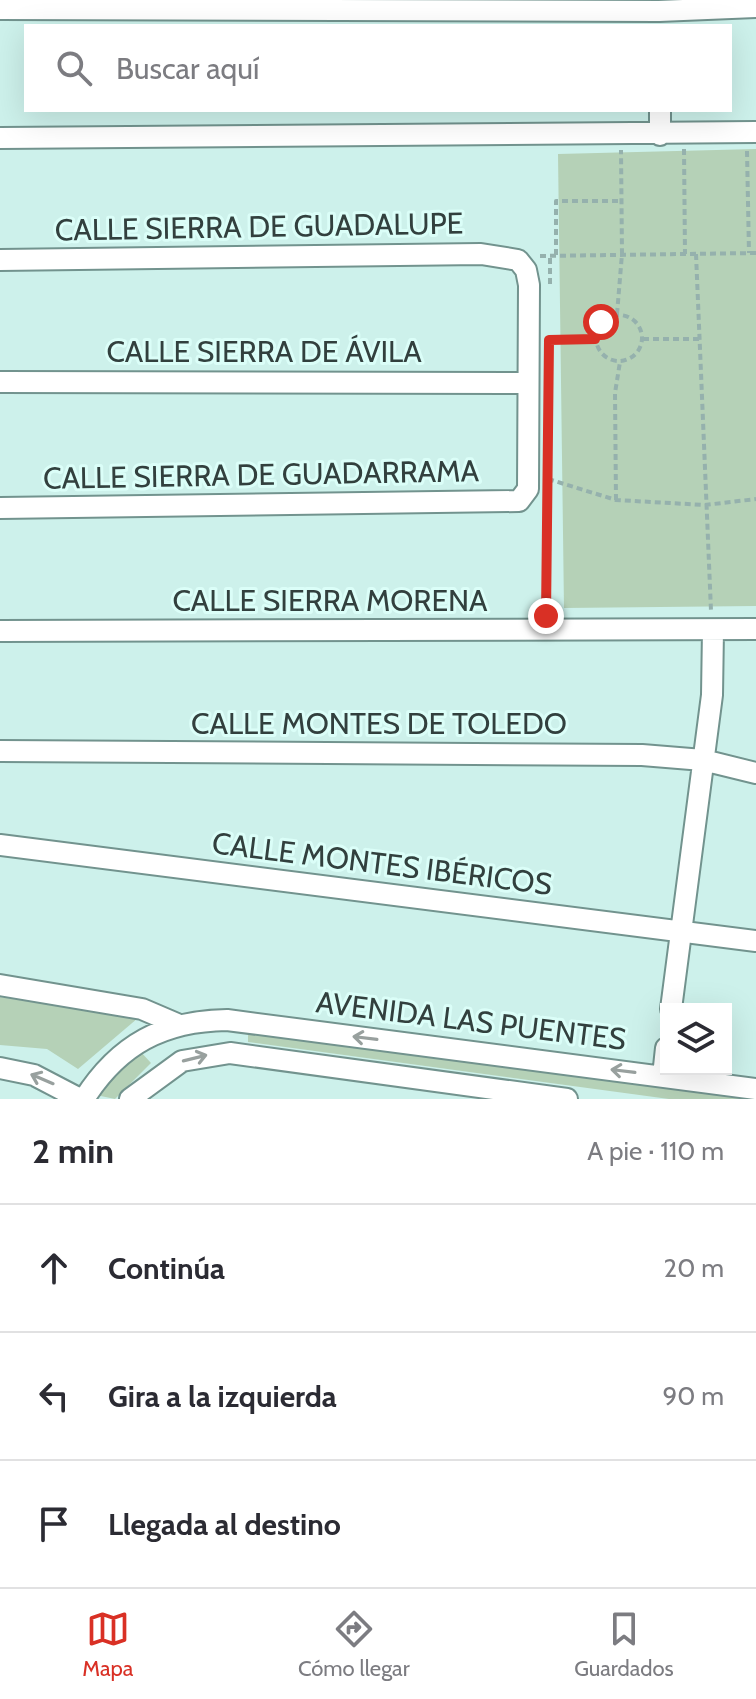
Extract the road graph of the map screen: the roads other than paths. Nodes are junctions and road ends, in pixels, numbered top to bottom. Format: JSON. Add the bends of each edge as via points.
{"nodes":[{"id":1,"x":756,"y":7,"type":"edge"},
{"id":2,"x":0,"y":9,"type":"edge"},
{"id":3,"x":659,"y":12,"type":"edge"},
{"id":4,"x":660,"y":112,"type":"edge"},
{"id":5,"x":752,"y":132,"type":"edge"},
{"id":6,"x":660,"y":135,"type":"junction"},
{"id":7,"x":0,"y":138,"type":"edge"},
{"id":8,"x":0,"y":260,"type":"edge"},
{"id":9,"x":0,"y":382,"type":"edge"},
{"id":10,"x":527,"y":383,"type":"junction"},
{"id":11,"x":0,"y":508,"type":"edge"},
{"id":12,"x":756,"y":629,"type":"edge"},
{"id":13,"x":713,"y":630,"type":"junction"},
{"id":14,"x":0,"y":631,"type":"edge"},
{"id":15,"x":0,"y":751,"type":"edge"},
{"id":16,"x":703,"y":760,"type":"junction"},
{"id":17,"x":756,"y":773,"type":"edge"},
{"id":18,"x":0,"y":845,"type":"edge"},
{"id":19,"x":679,"y":932,"type":"junction"},
{"id":20,"x":756,"y":941,"type":"edge"},
{"id":21,"x":0,"y":985,"type":"edge"},
{"id":22,"x":672,"y":1003,"type":"edge"},
{"id":23,"x":227,"y":1020,"type":"junction"},
{"id":24,"x":177,"y":1024,"type":"junction"},
{"id":25,"x":140,"y":1042,"type":"junction"},
{"id":26,"x":230,"y":1053,"type":"junction"},
{"id":27,"x":0,"y":1068,"type":"edge"},
{"id":28,"x":164,"y":1071,"type":"junction"},
{"id":29,"x":663,"y":1076,"type":"joint"},
{"id":30,"x":756,"y":1089,"type":"edge"},
{"id":31,"x":82,"y":1099,"type":"edge"},
{"id":32,"x":130,"y":1099,"type":"edge"},
{"id":33,"x":567,"y":1099,"type":"edge"}],
"edges":[{"from":1,"to":3,"type":"street"},
{"from":2,"to":3,"type":"street"},
{"from":4,"to":6,"type":"street"},
{"from":5,"to":6,"type":"street"},
{"from":6,"to":7,"type":"street"},
{"from":8,"to":10,"type":"street","name":"CALLE SIERRA DE GUADALUPE","via":[[481,254],[518,260],[529,285]]},
{"from":9,"to":10,"type":"street","name":"CALLE SIERRA DE ÁVILA"},
{"from":10,"to":11,"type":"street","name":"CALLE SIERRA DE GUADARRAMA","via":[[528,489],[513,501]]},
{"from":12,"to":13,"type":"street","name":"CALLE SIERRA MORENA"},
{"from":13,"to":14,"type":"street","name":"CALLE SIERRA MORENA"},
{"from":13,"to":16,"type":"street"},
{"from":15,"to":16,"type":"street","name":"CALLE MONTES DE TOLEDO","via":[[642,755]]},
{"from":16,"to":17,"type":"street","name":"CALLE MONTES DE TOLEDO"},
{"from":16,"to":19,"type":"street"},
{"from":18,"to":19,"type":"street","name":"CALLE MONTES IBÉRICOS"},
{"from":19,"to":20,"type":"street","name":"CALLE MONTES IBÉRICOS"},
{"from":19,"to":22,"type":"street"},
{"from":21,"to":24,"type":"street","name":"AVENIDA LAS PUENTES","via":[[142,1009]]},
{"from":23,"to":24,"type":"street","name":"AVENIDA LAS PUENTES"},
{"from":23,"to":26,"type":"street"},
{"from":29,"to":23,"type":"street","name":"AVENIDA LAS PUENTES","one_way":true},
{"from":24,"to":25,"type":"street","name":"AVENIDA LAS PUENTES"},
{"from":25,"to":28,"type":"street"},
{"from":25,"to":31,"type":"street","name":"AVENIDA LAS PUENTES"},
{"from":28,"to":26,"type":"street","name":"AVENIDA LAS PUENTES","one_way":true,"via":[[197,1057]]},
{"from":26,"to":33,"type":"street","name":"AVENIDA LAS PUENTES"},
{"from":31,"to":27,"type":"street","one_way":true,"via":[[34,1075]]},
{"from":28,"to":32,"type":"street","name":"AVENIDA LAS PUENTES"},
{"from":29,"to":30,"type":"street","name":"AVENIDA LAS PUENTES"}]}
